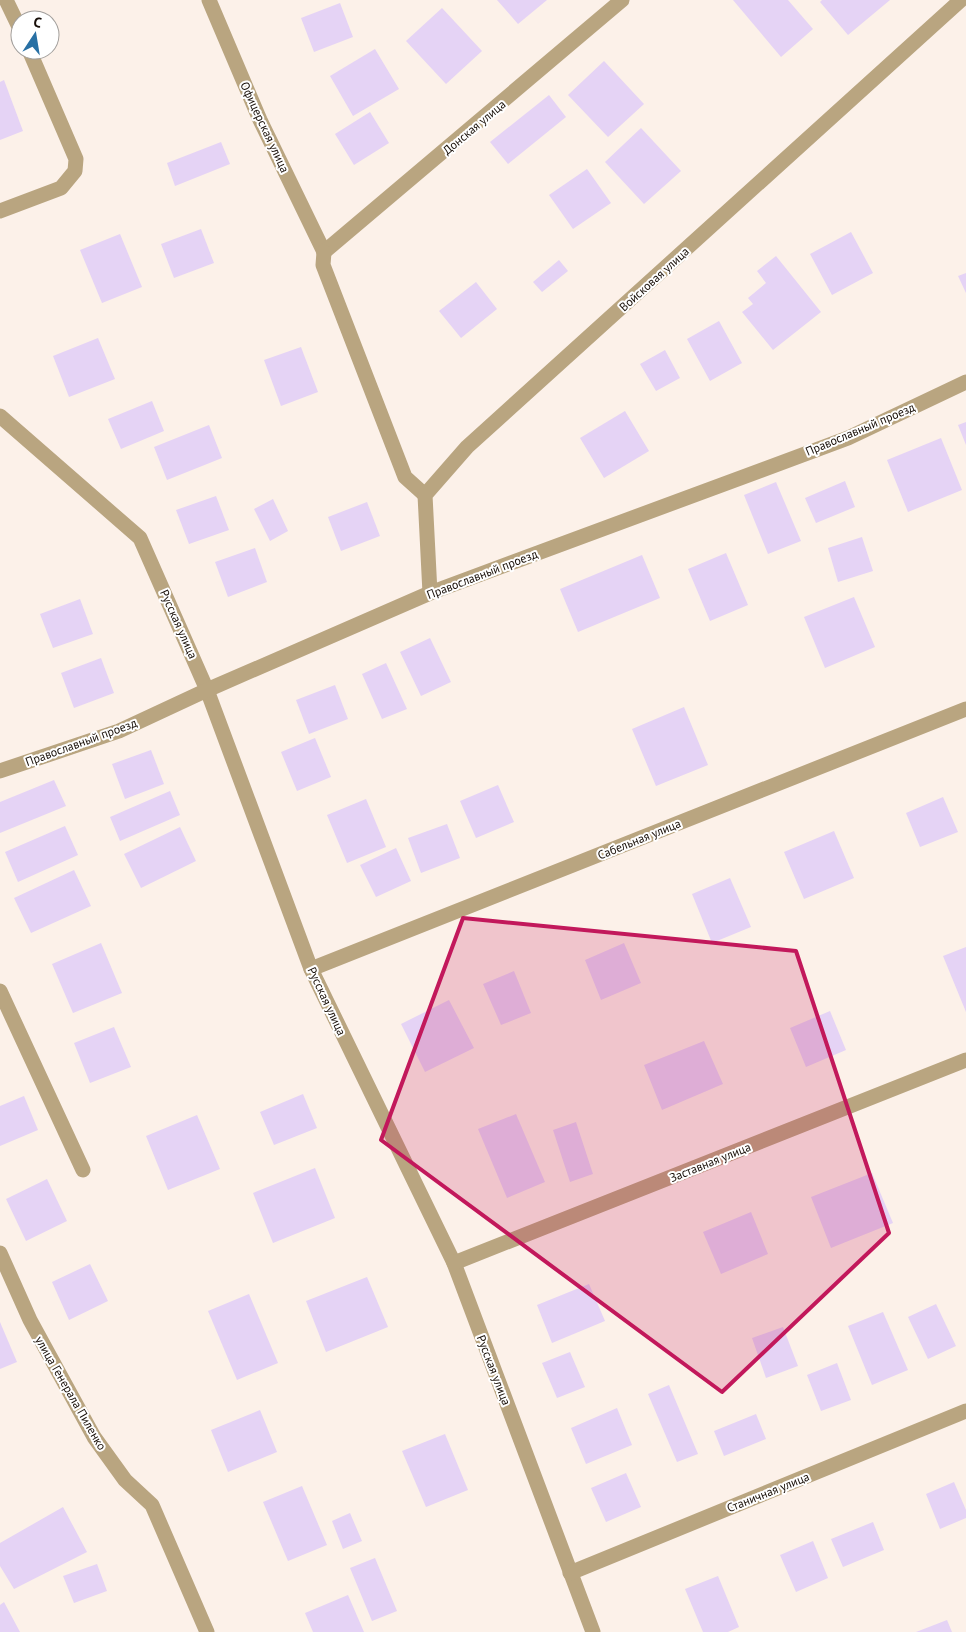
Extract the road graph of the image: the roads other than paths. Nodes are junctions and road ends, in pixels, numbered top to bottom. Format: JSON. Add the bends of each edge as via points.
{"nodes":[{"id":1,"x":209,"y":0,"type":"edge"},
{"id":2,"x":622,"y":0,"type":"edge"},
{"id":3,"x":961,"y":0,"type":"edge"},
{"id":4,"x":33,"y":60,"type":"edge"},
{"id":5,"x":0,"y":211,"type":"edge"},
{"id":6,"x":324,"y":252,"type":"junction"},
{"id":7,"x":966,"y":382,"type":"edge"},
{"id":8,"x":0,"y":416,"type":"edge"},
{"id":9,"x":425,"y":495,"type":"junction"},
{"id":10,"x":430,"y":593,"type":"junction"},
{"id":11,"x":207,"y":690,"type":"junction"},
{"id":12,"x":966,"y":709,"type":"edge"},
{"id":13,"x":0,"y":771,"type":"edge"},
{"id":14,"x":311,"y":969,"type":"junction"},
{"id":15,"x":0,"y":991,"type":"edge"},
{"id":16,"x":966,"y":1060,"type":"edge"},
{"id":17,"x":83,"y":1170,"type":"dead end"},
{"id":18,"x":0,"y":1253,"type":"edge"},
{"id":19,"x":454,"y":1264,"type":"junction"},
{"id":20,"x":966,"y":1411,"type":"edge"},
{"id":21,"x":570,"y":1573,"type":"junction"},
{"id":22,"x":207,"y":1632,"type":"edge"},
{"id":23,"x":594,"y":1632,"type":"edge"}],
"edges":[{"from":1,"to":6,"type":"street","name":"Офицерская улица","via":[[260,120]]},
{"from":2,"to":6,"type":"street","name":"Донская улица"},
{"from":3,"to":9,"type":"street","name":"Войсковая улица","via":[[467,447]]},
{"from":4,"to":5,"type":"street","via":[[76,159],[75,171],[61,188]]},
{"from":6,"to":9,"type":"street","name":"Офицерская улица","via":[[323,265],[405,477]]},
{"from":7,"to":10,"type":"street","name":"Православный проезд","via":[[848,438]]},
{"from":8,"to":11,"type":"street","name":"Русская улица","via":[[140,538]]},
{"from":9,"to":10,"type":"street"},
{"from":10,"to":11,"type":"street","name":"Православный проезд"},
{"from":11,"to":13,"type":"street","name":"Православный проезд","via":[[119,731]]},
{"from":11,"to":14,"type":"street","name":"Русская улица"},
{"from":12,"to":14,"type":"street","name":"Сабельная улица"},
{"from":14,"to":19,"type":"street","name":"Русская улица"},
{"from":15,"to":17,"type":"street"},
{"from":16,"to":19,"type":"street","name":"Заставная улица"},
{"from":18,"to":22,"type":"street","name":"улица Генерала Пиленко","via":[[30,1320],[94,1437],[125,1480],[152,1505]]},
{"from":19,"to":21,"type":"street","name":"Русская улица"},
{"from":20,"to":21,"type":"street","name":"Станичная улица"},
{"from":21,"to":23,"type":"street","name":"Русская улица"}]}
